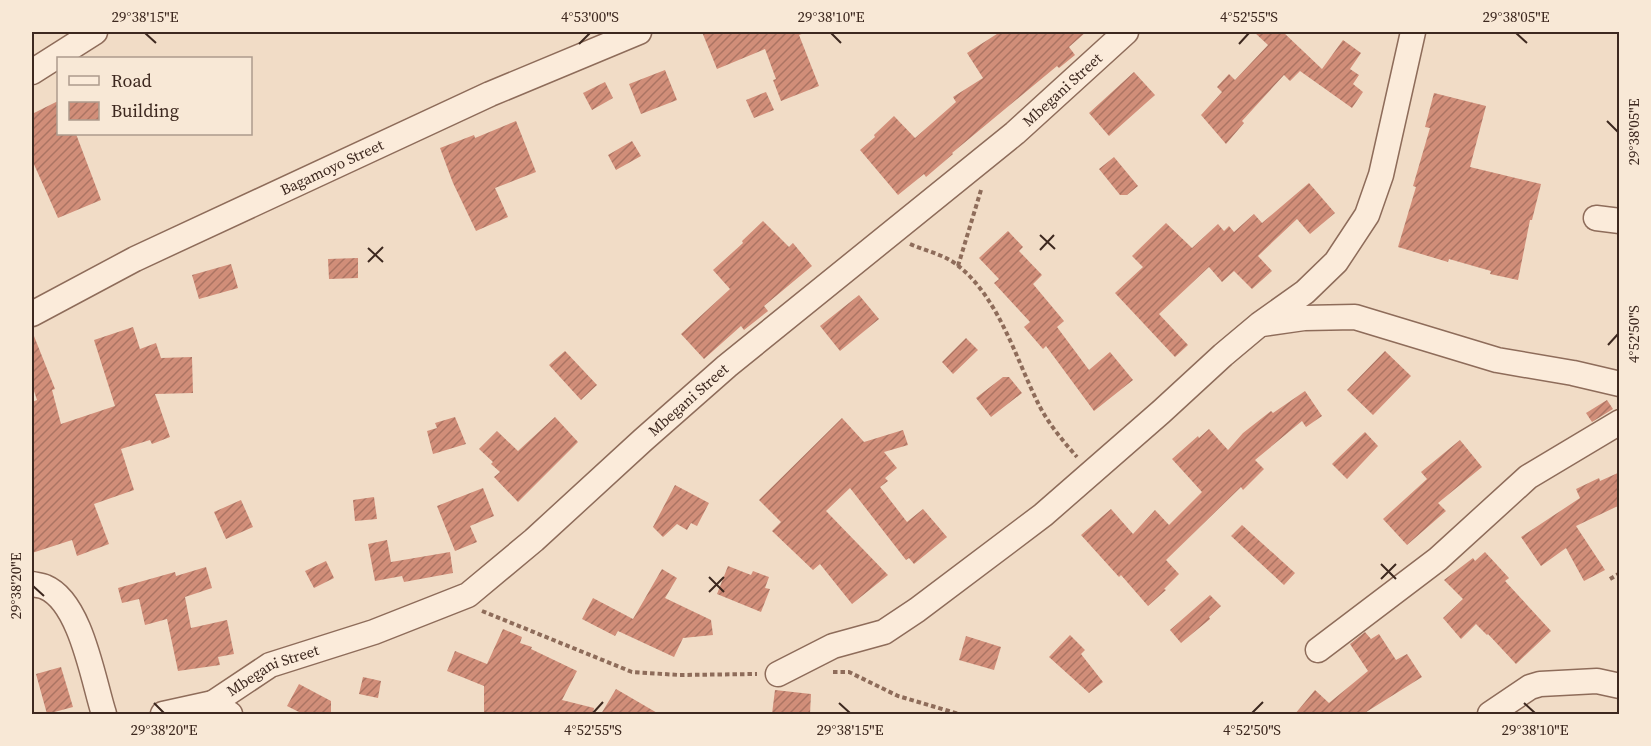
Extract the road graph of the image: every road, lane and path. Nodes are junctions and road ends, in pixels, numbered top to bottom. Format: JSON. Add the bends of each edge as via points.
{"nodes":[{"id":1,"x":95,"y":32,"type":"edge"},
{"id":2,"x":639,"y":32,"type":"edge"},
{"id":3,"x":1126,"y":32,"type":"edge"},
{"id":4,"x":1413,"y":32,"type":"edge"},
{"id":5,"x":32,"y":72,"type":"edge"},
{"id":6,"x":989,"y":154,"type":"junction"},
{"id":7,"x":891,"y":233,"type":"junction"},
{"id":8,"x":958,"y":266,"type":"junction"},
{"id":9,"x":32,"y":314,"type":"edge"},
{"id":10,"x":1260,"y":324,"type":"junction"},
{"id":11,"x":1620,"y":384,"type":"edge"},
{"id":12,"x":1620,"y":423,"type":"edge"},
{"id":13,"x":1091,"y":473,"type":"junction"},
{"id":14,"x":1620,"y":573,"type":"edge"},
{"id":15,"x":1610,"y":579,"type":"dead end"},
{"id":16,"x":32,"y":584,"type":"edge"},
{"id":17,"x":456,"y":600,"type":"junction"},
{"id":18,"x":1318,"y":650,"type":"dead end"},
{"id":19,"x":829,"y":672,"type":"dead end"},
{"id":20,"x":778,"y":674,"type":"joint"},
{"id":21,"x":1620,"y":686,"type":"edge"},
{"id":22,"x":221,"y":709,"type":"edge"},
{"id":23,"x":104,"y":714,"type":"edge"},
{"id":24,"x":163,"y":714,"type":"edge"},
{"id":25,"x":959,"y":714,"type":"edge"},
{"id":26,"x":1490,"y":714,"type":"edge"}],
"edges":[{"from":1,"to":5,"type":"street"},
{"from":2,"to":9,"type":"street","name":"Bagamoyo Street","via":[[490,94],[135,259]]},
{"from":3,"to":6,"type":"street","name":"Mbegani Street"},
{"from":4,"to":10,"type":"street","via":[[1381,175],[1366,215],[1336,262],[1305,292]]},
{"from":6,"to":7,"type":"street","name":"Mbegani Street"},
{"from":6,"to":8,"type":"path"},
{"from":7,"to":8,"type":"path"},
{"from":7,"to":17,"type":"street","name":"Mbegani Street","via":[[727,366],[534,540],[468,595]]},
{"from":8,"to":13,"type":"path","via":[[992,307],[1019,357],[1037,403],[1057,434]]},
{"from":10,"to":11,"type":"street","via":[[1355,317],[1497,360]]},
{"from":10,"to":13,"type":"street"},
{"from":12,"to":18,"type":"street","via":[[1528,477],[1438,559]]},
{"from":13,"to":20,"type":"street","via":[[1043,515],[884,632],[833,646]]},
{"from":14,"to":15,"type":"path"},
{"from":16,"to":23,"type":"street","via":[[45,586],[67,607],[88,651]]},
{"from":17,"to":20,"type":"path","via":[[632,672]]},
{"from":17,"to":22,"type":"street","name":"Mbegani Street","via":[[374,632],[270,665]]},
{"from":19,"to":25,"type":"path","via":[[849,672],[898,696]]},
{"from":21,"to":26,"type":"street","via":[[1597,681],[1540,684]]},
{"from":22,"to":24,"type":"street"}]}
